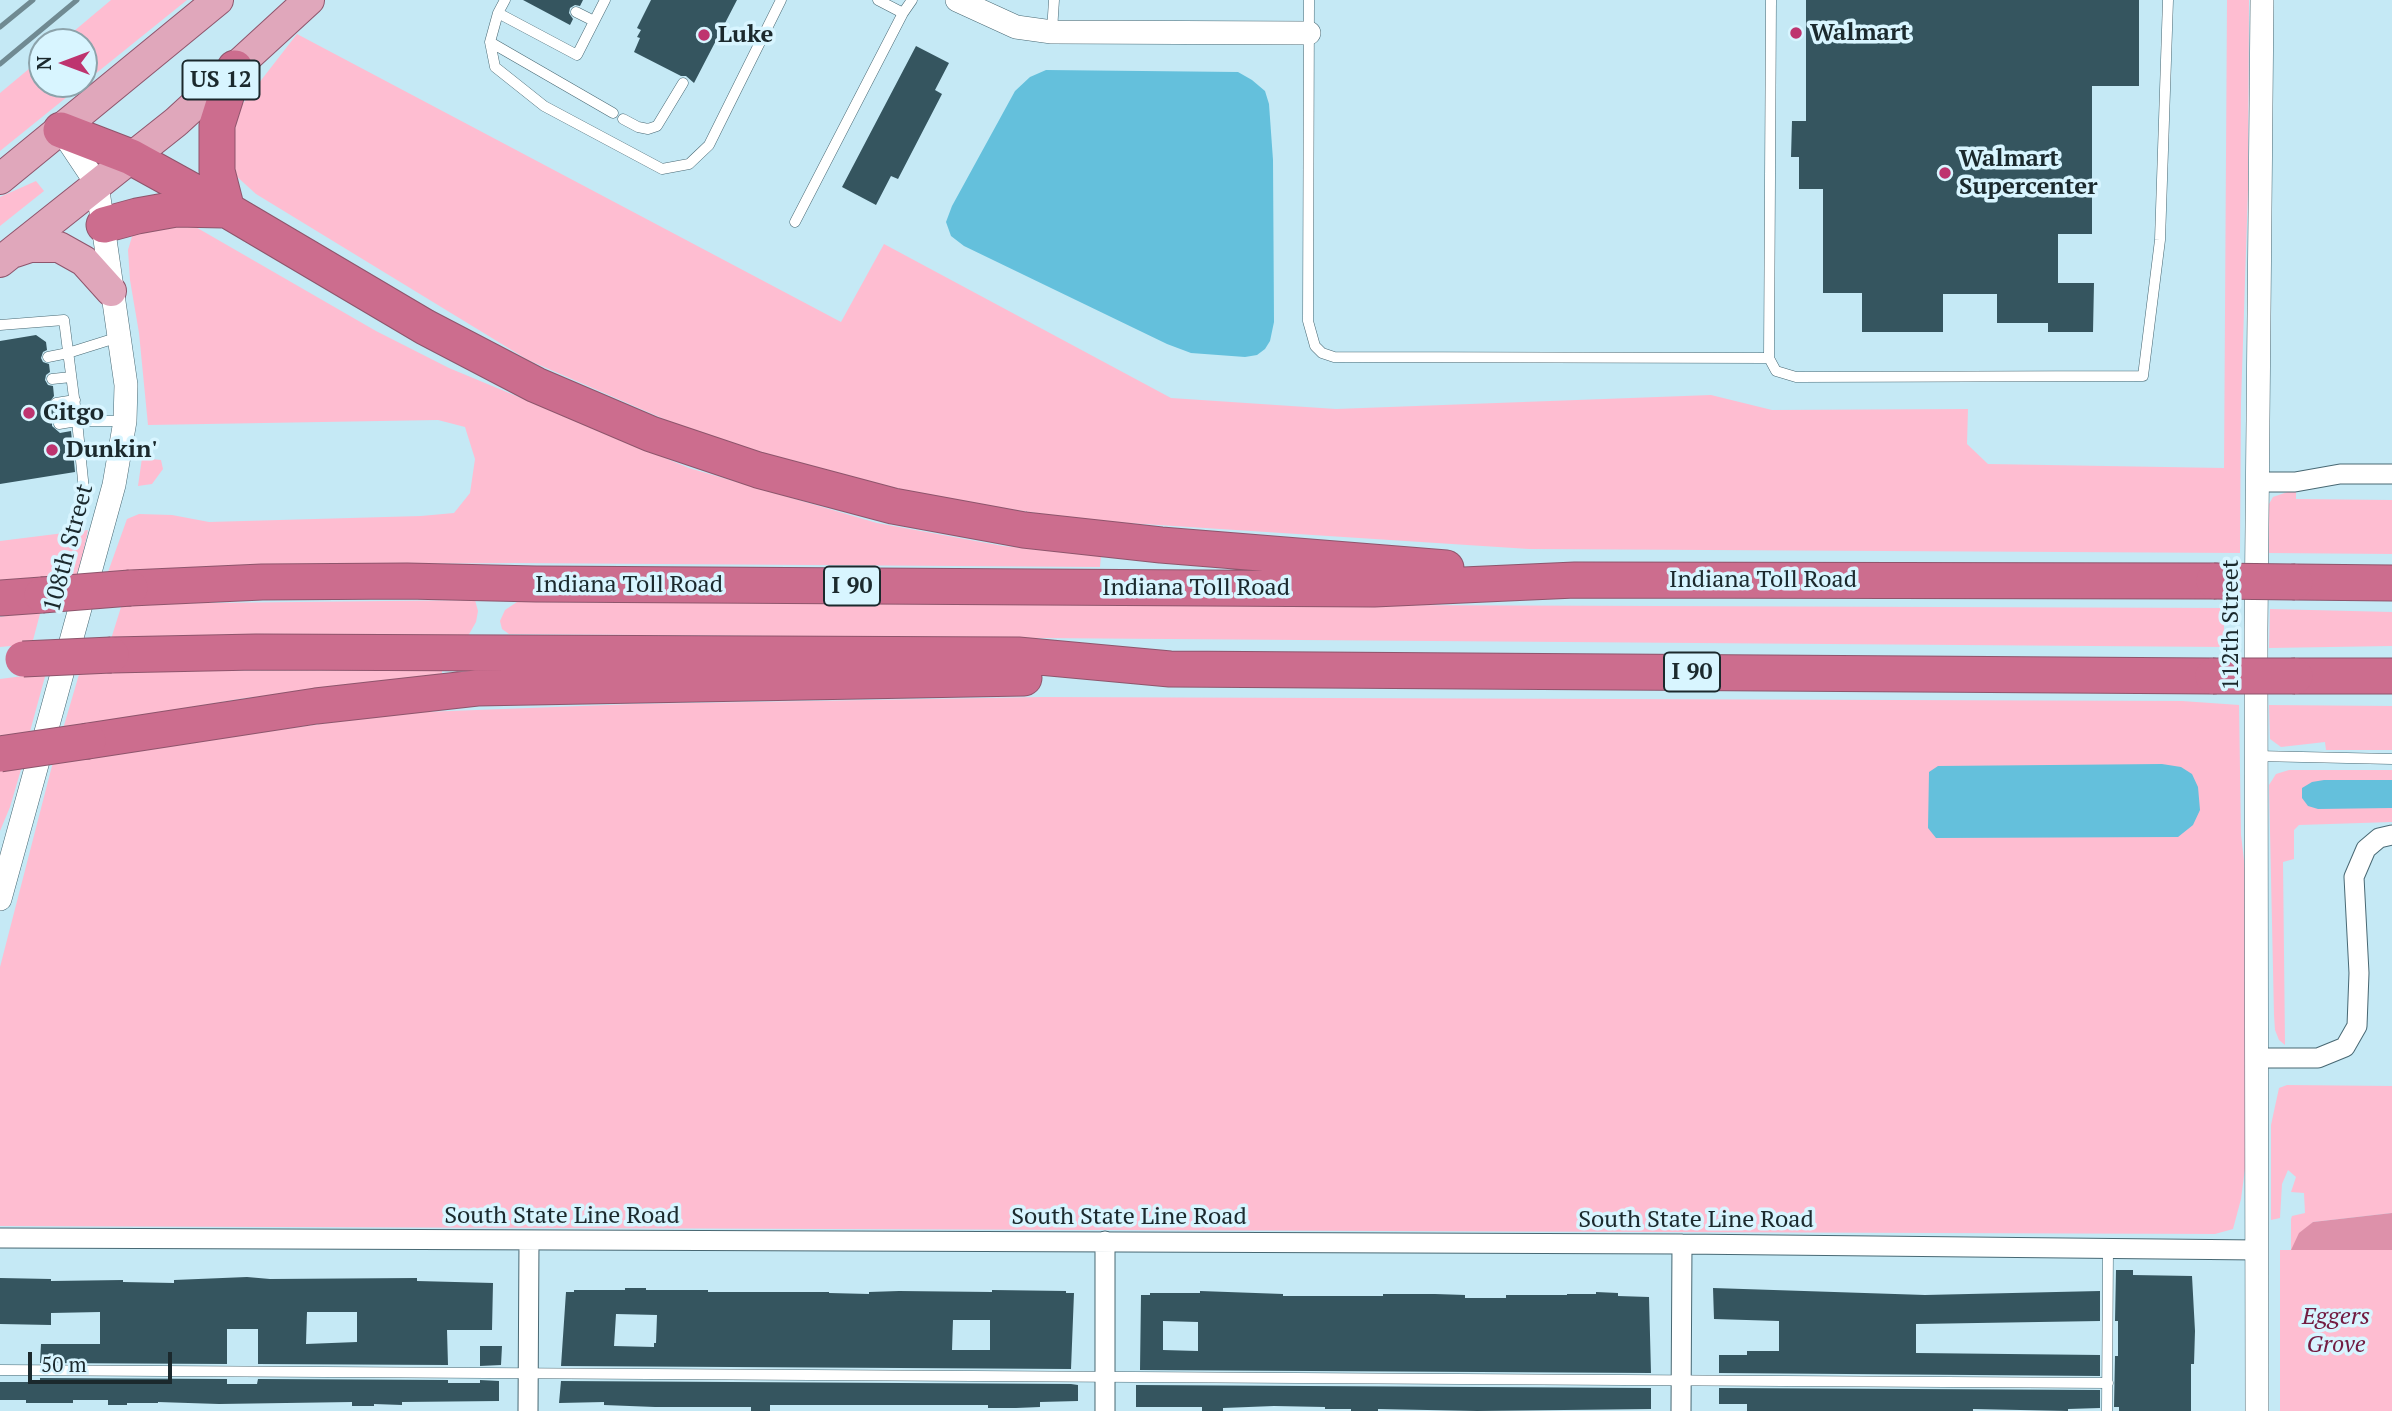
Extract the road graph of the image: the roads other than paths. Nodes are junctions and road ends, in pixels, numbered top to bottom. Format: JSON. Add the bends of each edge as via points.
{"nodes":[{"id":1,"x":218,"y":0,"type":"edge"},
{"id":2,"x":309,"y":0,"type":"edge"},
{"id":3,"x":505,"y":0,"type":"edge"},
{"id":4,"x":605,"y":0,"type":"edge"},
{"id":5,"x":780,"y":0,"type":"edge"},
{"id":6,"x":878,"y":0,"type":"edge"},
{"id":7,"x":912,"y":0,"type":"edge"},
{"id":8,"x":957,"y":0,"type":"edge"},
{"id":9,"x":1054,"y":0,"type":"edge"},
{"id":10,"x":1309,"y":0,"type":"edge"},
{"id":11,"x":1771,"y":0,"type":"edge"},
{"id":12,"x":2168,"y":0,"type":"edge"},
{"id":13,"x":2262,"y":0,"type":"edge"},
{"id":14,"x":576,"y":12,"type":"dead end"},
{"id":15,"x":498,"y":13,"type":"junction"},
{"id":16,"x":903,"y":13,"type":"junction"},
{"id":17,"x":594,"y":21,"type":"junction"},
{"id":18,"x":1052,"y":32,"type":"junction"},
{"id":19,"x":1309,"y":33,"type":"junction"},
{"id":20,"x":489,"y":41,"type":"junction"},
{"id":21,"x":235,"y":68,"type":"junction"},
{"id":22,"x":683,"y":83,"type":"dead end"},
{"id":23,"x":61,"y":130,"type":"junction"},
{"id":24,"x":131,"y":157,"type":"junction"},
{"id":25,"x":0,"y":179,"type":"edge"},
{"id":26,"x":97,"y":184,"type":"junction"},
{"id":27,"x":227,"y":210,"type":"junction"},
{"id":28,"x":794,"y":222,"type":"dead end"},
{"id":29,"x":104,"y":225,"type":"junction"},
{"id":30,"x":6,"y":258,"type":"edge"},
{"id":31,"x":111,"y":291,"type":"junction"},
{"id":32,"x":0,"y":325,"type":"edge"},
{"id":33,"x":119,"y":337,"type":"junction"},
{"id":34,"x":68,"y":354,"type":"junction"},
{"id":35,"x":48,"y":357,"type":"dead end"},
{"id":36,"x":1769,"y":358,"type":"junction"},
{"id":37,"x":71,"y":376,"type":"junction"},
{"id":38,"x":52,"y":379,"type":"dead end"},
{"id":39,"x":75,"y":400,"type":"junction"},
{"id":40,"x":55,"y":403,"type":"dead end"},
{"id":41,"x":78,"y":421,"type":"junction"},
{"id":42,"x":125,"y":421,"type":"junction"},
{"id":43,"x":59,"y":424,"type":"dead end"},
{"id":44,"x":2392,"y":474,"type":"edge"},
{"id":45,"x":2258,"y":482,"type":"junction"},
{"id":46,"x":85,"y":490,"type":"dead end"},
{"id":47,"x":1575,"y":580,"type":"junction"},
{"id":48,"x":2392,"y":583,"type":"edge"},
{"id":49,"x":0,"y":598,"type":"edge"},
{"id":50,"x":12,"y":660,"type":"edge"},
{"id":51,"x":1170,"y":669,"type":"junction"},
{"id":52,"x":2392,"y":676,"type":"edge"},
{"id":53,"x":0,"y":754,"type":"edge"},
{"id":54,"x":2257,"y":757,"type":"junction"},
{"id":55,"x":2392,"y":759,"type":"edge"},
{"id":56,"x":2392,"y":835,"type":"edge"},
{"id":57,"x":0,"y":899,"type":"edge"},
{"id":58,"x":2257,"y":1058,"type":"junction"},
{"id":59,"x":0,"y":1238,"type":"edge"},
{"id":60,"x":528,"y":1241,"type":"junction"},
{"id":61,"x":1105,"y":1241,"type":"junction"},
{"id":62,"x":1682,"y":1244,"type":"junction"},
{"id":63,"x":2108,"y":1248,"type":"junction"},
{"id":64,"x":2257,"y":1250,"type":"junction"},
{"id":65,"x":0,"y":1370,"type":"edge"},
{"id":66,"x":528,"y":1374,"type":"junction"},
{"id":67,"x":1105,"y":1377,"type":"junction"},
{"id":68,"x":1681,"y":1381,"type":"junction"},
{"id":69,"x":2108,"y":1383,"type":"junction"},
{"id":70,"x":528,"y":1411,"type":"edge"},
{"id":71,"x":1105,"y":1411,"type":"edge"},
{"id":72,"x":1681,"y":1411,"type":"edge"},
{"id":73,"x":2107,"y":1411,"type":"edge"},
{"id":74,"x":2256,"y":1411,"type":"edge"}],
"edges":[{"from":1,"to":23,"type":"main road","number":"US 12"},
{"from":2,"to":21,"type":"main road","number":"US 12"},
{"from":3,"to":15,"type":"lane"},
{"from":4,"to":17,"type":"lane"},
{"from":5,"to":20,"type":"lane","via":[[709,145],[689,164],[662,169],[544,106],[495,67]]},
{"from":6,"to":16,"type":"lane"},
{"from":7,"to":16,"type":"lane"},
{"from":8,"to":18,"type":"street","via":[[1016,27]]},
{"from":9,"to":18,"type":"lane"},
{"from":10,"to":19,"type":"lane"},
{"from":11,"to":36,"type":"lane"},
{"from":12,"to":36,"type":"lane","via":[[2160,240],[2143,376],[1796,377],[1776,371]]},
{"from":13,"to":45,"type":"street","name":"112th Street"},
{"from":14,"to":17,"type":"lane"},
{"from":15,"to":17,"type":"lane","via":[[577,55]]},
{"from":15,"to":20,"type":"lane"},
{"from":16,"to":28,"type":"lane"},
{"from":18,"to":19,"type":"street"},
{"from":19,"to":36,"type":"lane","via":[[1308,321],[1315,346],[1322,353],[1347,357]]},
{"from":20,"to":22,"type":"lane","via":[[638,127],[657,126]]},
{"from":21,"to":24,"type":"main road","number":"US 12"},
{"from":21,"to":27,"type":"highway","via":[[218,125],[218,171]]},
{"from":23,"to":24,"type":"highway"},
{"from":23,"to":25,"type":"main road","number":"US 12"},
{"from":23,"to":26,"type":"street","name":"108th Street"},
{"from":24,"to":26,"type":"main road","number":"US 12"},
{"from":24,"to":27,"type":"highway"},
{"from":26,"to":29,"type":"street","name":"108th Street"},
{"from":26,"to":30,"type":"main road","number":"US 12"},
{"from":27,"to":29,"type":"highway","via":[[176,209]]},
{"from":27,"to":47,"type":"highway","via":[[425,327],[536,385],[651,434],[758,470],[893,506],[1024,530]]},
{"from":29,"to":31,"type":"street","name":"108th Street"},
{"from":30,"to":31,"type":"main road","via":[[30,247],[59,247],[85,261]]},
{"from":31,"to":33,"type":"street","name":"108th Street"},
{"from":32,"to":34,"type":"lane","via":[[64,320]]},
{"from":33,"to":34,"type":"lane"},
{"from":33,"to":42,"type":"street","name":"108th Street","via":[[126,385]]},
{"from":34,"to":35,"type":"lane"},
{"from":34,"to":37,"type":"lane"},
{"from":37,"to":38,"type":"lane"},
{"from":37,"to":39,"type":"lane"},
{"from":39,"to":40,"type":"lane"},
{"from":39,"to":41,"type":"lane"},
{"from":41,"to":42,"type":"lane"},
{"from":41,"to":43,"type":"lane"},
{"from":41,"to":46,"type":"lane"},
{"from":42,"to":57,"type":"street","name":"108th Street","via":[[114,485]]},
{"from":44,"to":45,"type":"street"},
{"from":45,"to":54,"type":"street","name":"112th Street"},
{"from":47,"to":48,"type":"highway","name":"Indiana Toll Road","number":"I 90","bridge":true},
{"from":47,"to":49,"type":"highway","name":"Indiana Toll Road","number":"I 90","bridge":true,"via":[[1374,589],[262,582]]},
{"from":50,"to":51,"type":"highway","number":"I 90","bridge":true,"via":[[270,652],[1018,655]]},
{"from":51,"to":52,"type":"highway","number":"I 90","bridge":true},
{"from":51,"to":53,"type":"highway","bridge":true,"via":[[1021,679],[477,688],[317,706]]},
{"from":54,"to":55,"type":"lane"},
{"from":54,"to":58,"type":"street","name":"112th Street"},
{"from":56,"to":58,"type":"street","via":[[2379,838],[2366,849],[2354,877],[2357,1026],[2345,1046],[2318,1058]]},
{"from":58,"to":64,"type":"street","name":"112th Street"},
{"from":59,"to":60,"type":"street","name":"South State Line Road"},
{"from":60,"to":61,"type":"street","name":"South State Line Road"},
{"from":60,"to":66,"type":"street"},
{"from":61,"to":62,"type":"street","name":"South State Line Road"},
{"from":61,"to":67,"type":"street"},
{"from":62,"to":63,"type":"street","name":"South State Line Road"},
{"from":62,"to":68,"type":"street"},
{"from":63,"to":64,"type":"street","name":"South State Line Road"},
{"from":63,"to":69,"type":"lane"},
{"from":64,"to":74,"type":"street","name":"112th Street"},
{"from":65,"to":66,"type":"lane"},
{"from":66,"to":67,"type":"lane"},
{"from":66,"to":70,"type":"street"},
{"from":67,"to":68,"type":"lane"},
{"from":67,"to":71,"type":"street"},
{"from":68,"to":69,"type":"lane"},
{"from":68,"to":72,"type":"street"},
{"from":69,"to":73,"type":"lane"}]}
